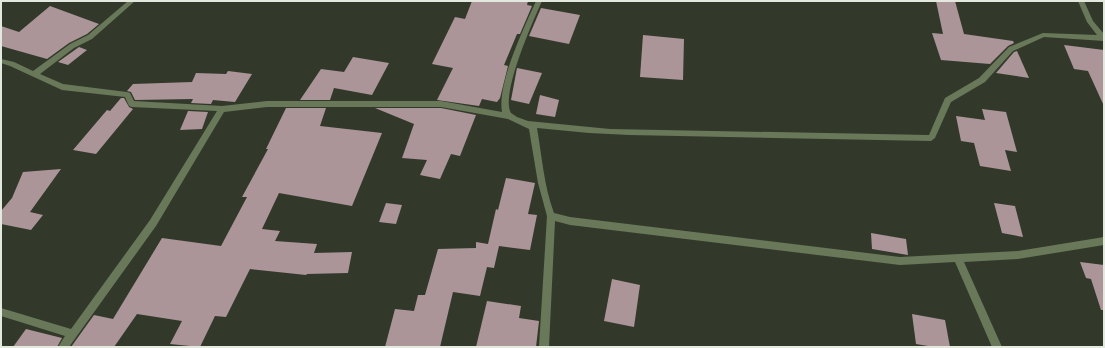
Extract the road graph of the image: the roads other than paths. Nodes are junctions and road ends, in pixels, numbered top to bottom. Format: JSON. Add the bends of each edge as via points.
{"nodes":[{"id":1,"x":132,"y":1,"type":"edge"},
{"id":2,"x":539,"y":1,"type":"edge"},
{"id":3,"x":1081,"y":1,"type":"edge"},
{"id":4,"x":1104,"y":38,"type":"edge"},
{"id":5,"x":1,"y":61,"type":"edge"},
{"id":6,"x":34,"y":74,"type":"junction"},
{"id":7,"x":222,"y":109,"type":"junction"},
{"id":8,"x":509,"y":116,"type":"junction"},
{"id":9,"x":528,"y":124,"type":"junction"},
{"id":10,"x":551,"y":216,"type":"junction"},
{"id":11,"x":1104,"y":241,"type":"edge"},
{"id":12,"x":958,"y":259,"type":"junction"},
{"id":13,"x":1,"y":312,"type":"edge"},
{"id":14,"x":73,"y":334,"type":"junction"},
{"id":15,"x":62,"y":347,"type":"edge"},
{"id":16,"x":544,"y":347,"type":"edge"},
{"id":17,"x":997,"y":347,"type":"edge"}],
"edges":[{"from":1,"to":6,"type":"street","via":[[90,37],[72,46]]},
{"from":2,"to":8,"type":"street","via":[[526,29],[505,93],[504,107]]},
{"from":3,"to":4,"type":"street","via":[[1090,22]]},
{"from":4,"to":9,"type":"street","via":[[1043,35],[1011,49],[982,80],[948,100],[931,138],[647,133],[564,130]]},
{"from":5,"to":6,"type":"street"},
{"from":6,"to":7,"type":"street","via":[[62,87],[127,95],[132,104]]},
{"from":7,"to":8,"type":"street","via":[[267,104],[441,104]]},
{"from":7,"to":14,"type":"street","via":[[154,224]]},
{"from":8,"to":9,"type":"street"},
{"from":9,"to":10,"type":"street","via":[[533,127],[540,179],[545,203]]},
{"from":10,"to":12,"type":"street","via":[[570,221],[900,261]]},
{"from":10,"to":16,"type":"street"},
{"from":11,"to":12,"type":"street","via":[[1018,255]]},
{"from":12,"to":17,"type":"street"},
{"from":13,"to":14,"type":"street"},
{"from":14,"to":15,"type":"street"}]}
